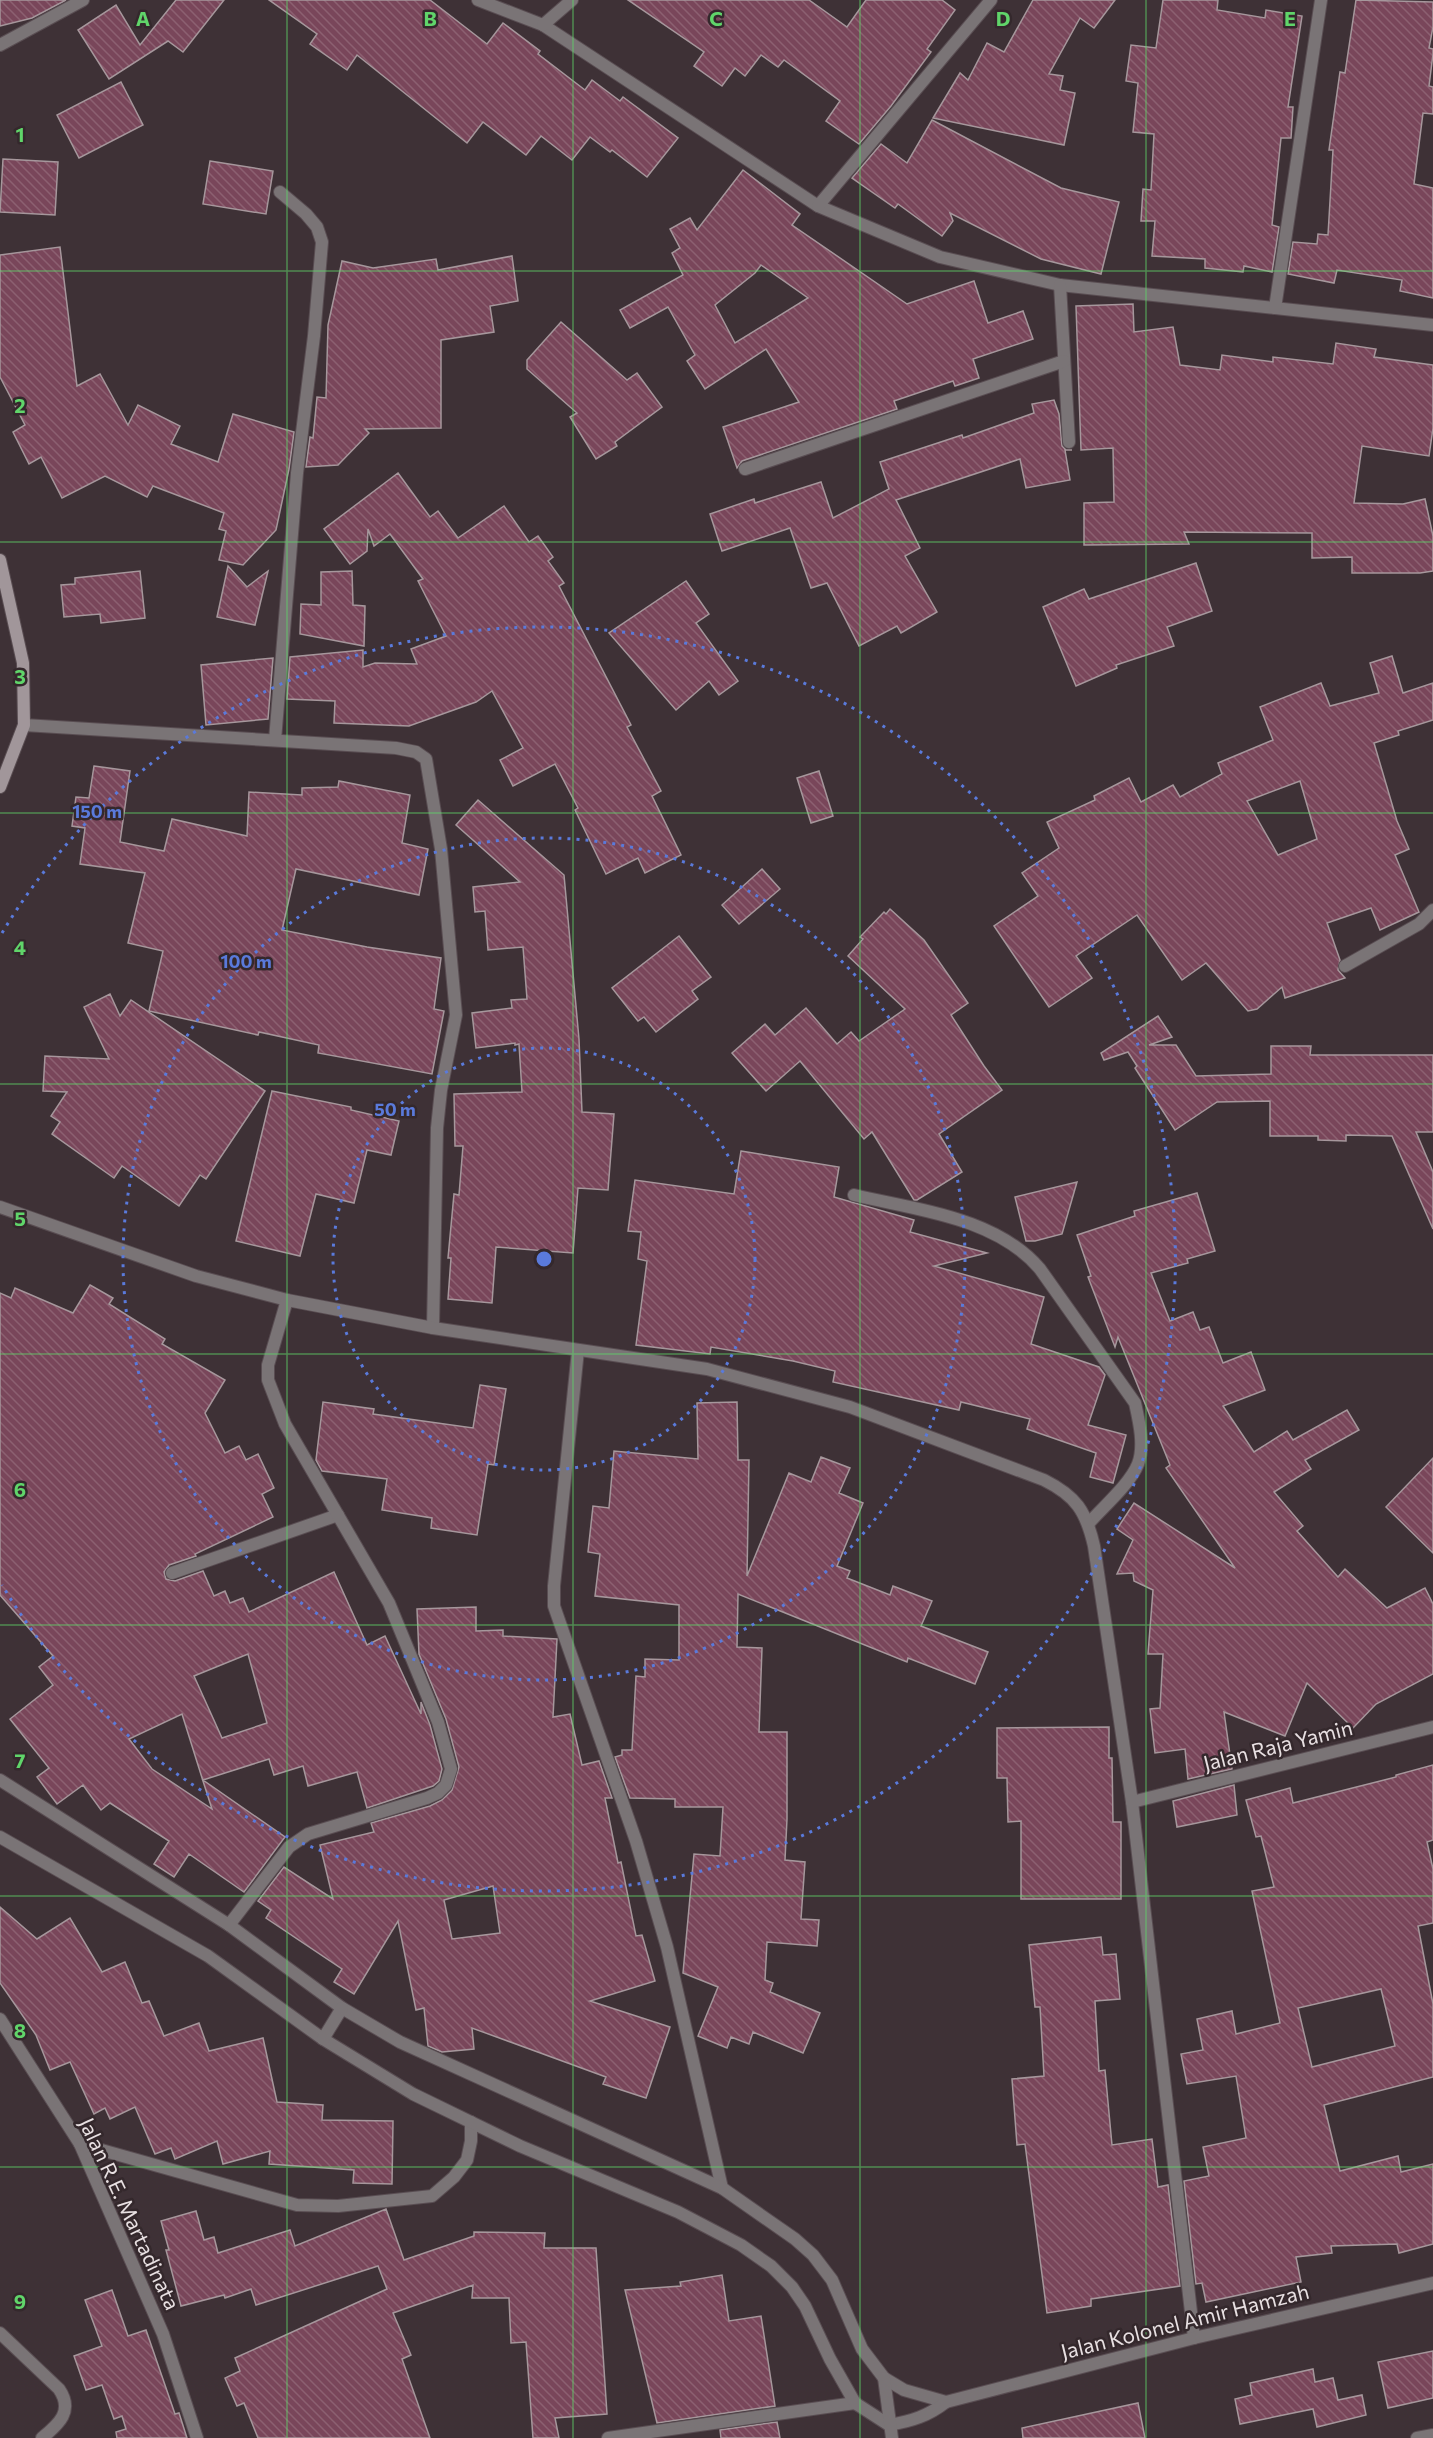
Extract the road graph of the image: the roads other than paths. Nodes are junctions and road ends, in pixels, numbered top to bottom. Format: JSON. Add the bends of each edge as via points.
{"nodes":[{"id":1,"x":83,"y":0,"type":"edge"},
{"id":2,"x":478,"y":0,"type":"edge"},
{"id":3,"x":572,"y":0,"type":"edge"},
{"id":4,"x":991,"y":0,"type":"edge"},
{"id":5,"x":1321,"y":0,"type":"edge"},
{"id":6,"x":543,"y":25,"type":"junction"},
{"id":7,"x":0,"y":45,"type":"edge"},
{"id":8,"x":280,"y":192,"type":"dead end"},
{"id":9,"x":818,"y":206,"type":"junction"},
{"id":10,"x":1060,"y":285,"type":"junction"},
{"id":11,"x":1275,"y":308,"type":"junction"},
{"id":12,"x":1433,"y":325,"type":"edge"},
{"id":13,"x":1064,"y":361,"type":"junction"},
{"id":14,"x":1069,"y":442,"type":"dead end"},
{"id":15,"x":745,"y":469,"type":"dead end"},
{"id":16,"x":0,"y":560,"type":"edge"},
{"id":17,"x":24,"y":725,"type":"junction"},
{"id":18,"x":275,"y":741,"type":"junction"},
{"id":19,"x":0,"y":787,"type":"edge"},
{"id":20,"x":1433,"y":910,"type":"edge"},
{"id":21,"x":1345,"y":966,"type":"dead end"},
{"id":22,"x":854,"y":1195,"type":"dead end"},
{"id":23,"x":0,"y":1207,"type":"edge"},
{"id":24,"x":287,"y":1300,"type":"junction"},
{"id":25,"x":433,"y":1328,"type":"junction"},
{"id":26,"x":578,"y":1350,"type":"junction"},
{"id":27,"x":338,"y":1515,"type":"junction"},
{"id":28,"x":1089,"y":1523,"type":"junction"},
{"id":29,"x":172,"y":1573,"type":"dead end"},
{"id":30,"x":1433,"y":1727,"type":"edge"},
{"id":31,"x":0,"y":1780,"type":"edge"},
{"id":32,"x":1132,"y":1802,"type":"junction"},
{"id":33,"x":0,"y":1837,"type":"edge"},
{"id":34,"x":229,"y":1925,"type":"junction"},
{"id":35,"x":342,"y":2007,"type":"junction"},
{"id":36,"x":0,"y":2019,"type":"edge"},
{"id":37,"x":323,"y":2038,"type":"junction"},
{"id":38,"x":471,"y":2122,"type":"junction"},
{"id":39,"x":80,"y":2144,"type":"junction"},
{"id":40,"x":722,"y":2188,"type":"junction"},
{"id":41,"x":1433,"y":2283,"type":"edge"},
{"id":42,"x":0,"y":2333,"type":"edge"},
{"id":43,"x":1194,"y":2337,"type":"junction"},
{"id":44,"x":884,"y":2378,"type":"junction"},
{"id":45,"x":946,"y":2402,"type":"junction"},
{"id":46,"x":855,"y":2403,"type":"junction"},
{"id":47,"x":891,"y":2432,"type":"edge"},
{"id":48,"x":1433,"y":2435,"type":"edge"},
{"id":49,"x":42,"y":2438,"type":"edge"},
{"id":50,"x":197,"y":2438,"type":"edge"},
{"id":51,"x":608,"y":2438,"type":"edge"},
{"id":52,"x":1417,"y":2438,"type":"edge"}],
"edges":[{"from":1,"to":7,"type":"street"},
{"from":2,"to":6,"type":"street"},
{"from":3,"to":6,"type":"street"},
{"from":4,"to":9,"type":"street"},
{"from":5,"to":11,"type":"street"},
{"from":6,"to":9,"type":"street"},
{"from":8,"to":18,"type":"street","via":[[318,227],[322,242],[297,473]]},
{"from":9,"to":10,"type":"street","via":[[940,257]]},
{"from":10,"to":11,"type":"street"},
{"from":10,"to":13,"type":"street"},
{"from":11,"to":12,"type":"street"},
{"from":13,"to":14,"type":"street"},
{"from":13,"to":15,"type":"street"},
{"from":16,"to":17,"type":"main road","via":[[23,663]]},
{"from":17,"to":18,"type":"street"},
{"from":17,"to":19,"type":"main road"},
{"from":18,"to":25,"type":"street","via":[[396,748],[416,752],[426,759],[441,849],[456,1015],[437,1128]]},
{"from":20,"to":21,"type":"street","via":[[1419,924]]},
{"from":22,"to":28,"type":"street","via":[[967,1222],[1012,1242],[1040,1269],[1135,1403],[1140,1423],[1138,1464]]},
{"from":23,"to":24,"type":"street","via":[[196,1276]]},
{"from":24,"to":25,"type":"street"},
{"from":24,"to":27,"type":"street","via":[[268,1365],[268,1380],[285,1424]]},
{"from":25,"to":26,"type":"street"},
{"from":26,"to":28,"type":"street","via":[[707,1369],[850,1407],[1044,1480],[1076,1502]]},
{"from":26,"to":40,"type":"street","via":[[554,1606],[636,1841],[664,1936]]},
{"from":27,"to":29,"type":"street"},
{"from":27,"to":34,"type":"street","via":[[389,1603],[438,1722],[452,1769],[450,1777],[438,1793],[427,1798],[298,1839]]},
{"from":28,"to":32,"type":"street"},
{"from":30,"to":32,"type":"street","name":"Jalan Raja Yamin"},
{"from":31,"to":34,"type":"street"},
{"from":32,"to":43,"type":"street"},
{"from":33,"to":37,"type":"street","via":[[207,1956]]},
{"from":34,"to":35,"type":"street"},
{"from":35,"to":37,"type":"street"},
{"from":35,"to":40,"type":"street","via":[[400,2042]]},
{"from":36,"to":39,"type":"street","name":"Jalan R.E. Martadinata"},
{"from":37,"to":38,"type":"street","via":[[414,2094]]},
{"from":38,"to":39,"type":"street","via":[[467,2160],[432,2196],[338,2206],[297,2205]]},
{"from":38,"to":46,"type":"street","via":[[678,2212],[763,2261],[792,2287],[805,2306]]},
{"from":39,"to":50,"type":"street","name":"Jalan R.E. Martadinata","via":[[164,2334]]},
{"from":40,"to":44,"type":"street","via":[[813,2255],[832,2280],[862,2349]]},
{"from":41,"to":43,"type":"street","name":"Jalan Kolonel Amir Hamzah"},
{"from":42,"to":49,"type":"street","via":[[65,2397],[61,2420]]},
{"from":43,"to":45,"type":"street","name":"Jalan Kolonel Amir Hamzah"},
{"from":44,"to":45,"type":"street","via":[[904,2390]]},
{"from":44,"to":47,"type":"street"},
{"from":45,"to":47,"type":"street","name":"Jalan Kolonel Amir Hamzah","via":[[929,2415]]},
{"from":46,"to":47,"type":"street"},
{"from":46,"to":51,"type":"street"},
{"from":48,"to":52,"type":"street"}]}
